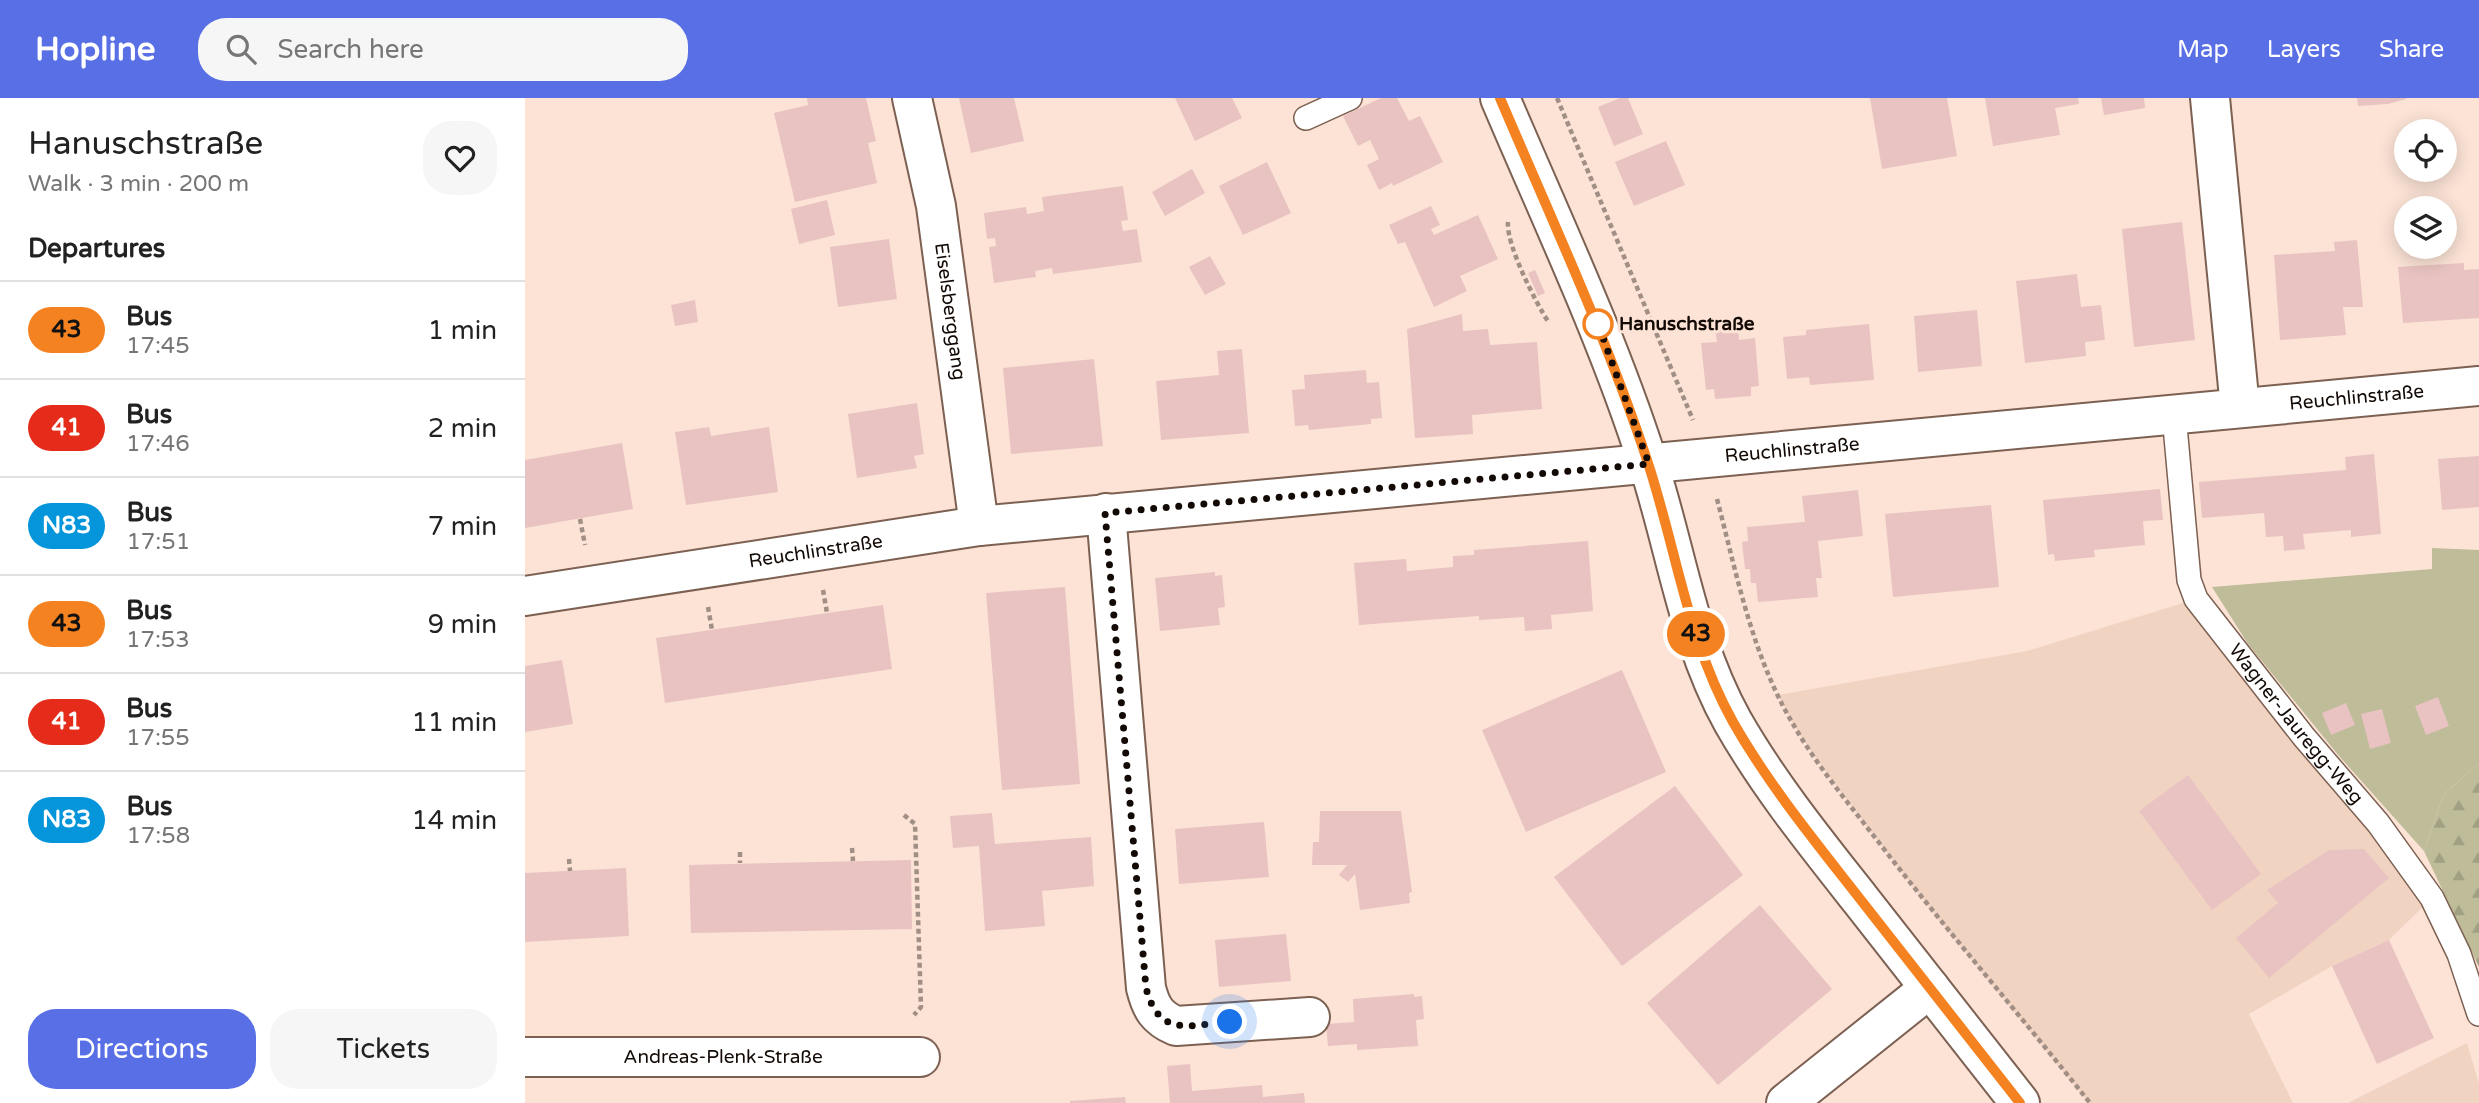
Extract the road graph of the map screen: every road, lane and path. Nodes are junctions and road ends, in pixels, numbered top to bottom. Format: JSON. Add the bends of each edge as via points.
{"nodes":[{"id":1,"x":912,"y":98,"type":"edge"},
{"id":2,"x":1350,"y":98,"type":"edge"},
{"id":3,"x":1500,"y":98,"type":"edge"},
{"id":4,"x":1557,"y":98,"type":"edge"},
{"id":5,"x":2210,"y":98,"type":"edge"},
{"id":6,"x":1306,"y":118,"type":"dead end"},
{"id":7,"x":1507,"y":230,"type":"dead end"},
{"id":8,"x":1553,"y":329,"type":"dead end"},
{"id":9,"x":2479,"y":386,"type":"edge"},
{"id":10,"x":1689,"y":406,"type":"dead end"},
{"id":11,"x":2240,"y":408,"type":"junction"},
{"id":12,"x":2174,"y":415,"type":"junction"},
{"id":13,"x":1649,"y":464,"type":"junction"},
{"id":14,"x":1715,"y":494,"type":"dead end"},
{"id":15,"x":1105,"y":513,"type":"junction"},
{"id":16,"x":580,"y":519,"type":"dead end"},
{"id":17,"x":979,"y":526,"type":"junction"},
{"id":18,"x":586,"y":552,"type":"dead end"},
{"id":19,"x":821,"y":581,"type":"dead end"},
{"id":20,"x":525,"y":596,"type":"edge"},
{"id":21,"x":707,"y":597,"type":"dead end"},
{"id":22,"x":827,"y":613,"type":"dead end"},
{"id":23,"x":712,"y":630,"type":"dead end"},
{"id":24,"x":904,"y":815,"type":"dead end"},
{"id":25,"x":852,"y":848,"type":"dead end"},
{"id":26,"x":740,"y":852,"type":"dead end"},
{"id":27,"x":569,"y":859,"type":"dead end"},
{"id":28,"x":853,"y":861,"type":"dead end"},
{"id":29,"x":740,"y":863,"type":"dead end"},
{"id":30,"x":570,"y":871,"type":"dead end"},
{"id":31,"x":1930,"y":988,"type":"junction"},
{"id":32,"x":2479,"y":1014,"type":"edge"},
{"id":33,"x":1310,"y":1017,"type":"dead end"},
{"id":34,"x":912,"y":1040,"type":"joint"},
{"id":35,"x":525,"y":1057,"type":"edge"},
{"id":36,"x":1786,"y":1103,"type":"edge"},
{"id":37,"x":2019,"y":1103,"type":"edge"},
{"id":38,"x":2090,"y":1103,"type":"edge"}],
"edges":[{"from":1,"to":17,"type":"street","name":"Eiselsberggang","via":[[936,206]]},
{"from":2,"to":6,"type":"lane"},
{"from":3,"to":13,"type":"street","via":[[1598,324]]},
{"from":4,"to":10,"type":"path"},
{"from":5,"to":11,"type":"street"},
{"from":7,"to":8,"type":"path","via":[[1523,273]]},
{"from":9,"to":11,"type":"street","name":"Reuchlinstraße"},
{"from":11,"to":12,"type":"street","name":"Reuchlinstraße"},
{"from":12,"to":13,"type":"street","name":"Reuchlinstraße"},
{"from":12,"to":32,"type":"lane","name":"Wagner-Jauregg-Weg","via":[[2189,580],[2196,599],[2433,898],[2459,954]]},
{"from":13,"to":15,"type":"street","name":"Reuchlinstraße"},
{"from":13,"to":31,"type":"street","via":[[1692,625],[1732,720],[1811,837]]},
{"from":14,"to":38,"type":"path","via":[[1751,629],[1793,724],[1934,914]]},
{"from":15,"to":17,"type":"street","name":"Reuchlinstraße"},
{"from":15,"to":33,"type":"street","via":[[1150,1004],[1161,1020],[1176,1026]]},
{"from":16,"to":18,"type":"path"},
{"from":17,"to":20,"type":"street","name":"Reuchlinstraße"},
{"from":19,"to":22,"type":"path"},
{"from":21,"to":23,"type":"path"},
{"from":24,"to":34,"type":"path","via":[[915,824],[921,1007]]},
{"from":25,"to":28,"type":"path"},
{"from":26,"to":29,"type":"path"},
{"from":27,"to":30,"type":"path"},
{"from":31,"to":36,"type":"street"},
{"from":31,"to":37,"type":"street"},
{"from":34,"to":35,"type":"street","name":"Andreas-Plenk-Straße"}]}
